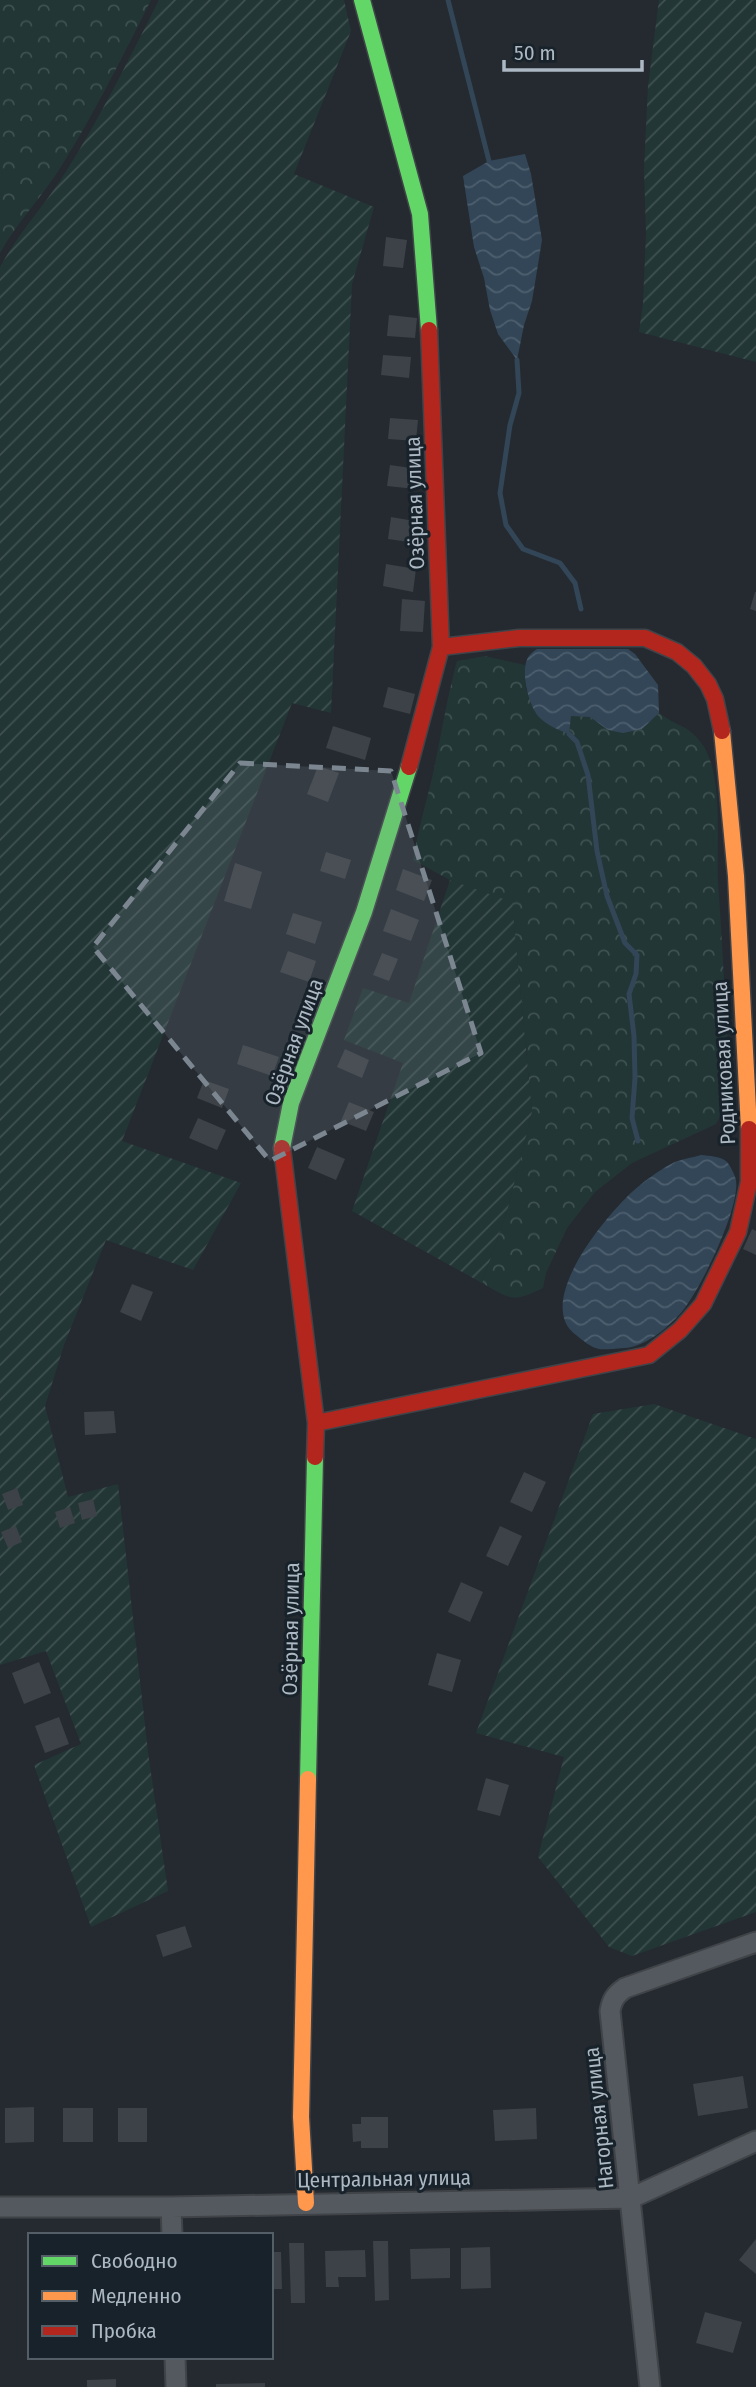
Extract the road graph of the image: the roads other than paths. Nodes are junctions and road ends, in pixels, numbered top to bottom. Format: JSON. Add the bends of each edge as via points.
{"nodes":[{"id":1,"x":362,"y":0,"type":"edge"},
{"id":2,"x":441,"y":647,"type":"junction"},
{"id":3,"x":316,"y":1423,"type":"junction"},
{"id":4,"x":756,"y":1942,"type":"edge"},
{"id":5,"x":756,"y":2141,"type":"edge"},
{"id":6,"x":631,"y":2198,"type":"junction"},
{"id":7,"x":306,"y":2203,"type":"junction"},
{"id":8,"x":0,"y":2207,"type":"edge"},
{"id":9,"x":171,"y":2207,"type":"junction"},
{"id":10,"x":172,"y":2233,"type":"edge"},
{"id":11,"x":175,"y":2359,"type":"edge"},
{"id":12,"x":176,"y":2387,"type":"edge"},
{"id":13,"x":650,"y":2387,"type":"edge"}],
"edges":[{"from":1,"to":2,"type":"street","name":"Озёрная улица","via":[[420,214]]},
{"from":2,"to":3,"type":"street","name":"Озёрная улица","via":[[364,912],[291,1103],[281,1153]]},
{"from":2,"to":3,"type":"street","name":"Родниковая улица","via":[[519,638],[645,638],[677,652],[708,684],[721,719],[736,876],[749,1182],[738,1232],[703,1304],[649,1355]]},
{"from":3,"to":7,"type":"street","name":"Озёрная улица","via":[[301,2117]]},
{"from":4,"to":6,"type":"street","name":"Нагорная улица","via":[[625,1988],[612,2002]]},
{"from":5,"to":6,"type":"street","name":"Центральная улица"},
{"from":6,"to":7,"type":"street","name":"Центральная улица"},
{"from":6,"to":13,"type":"street","name":"Нагорная улица"},
{"from":7,"to":9,"type":"street","name":"Центральная улица"},
{"from":8,"to":9,"type":"street","name":"Центральная улица"},
{"from":9,"to":10,"type":"street"},
{"from":11,"to":12,"type":"street"}]}
